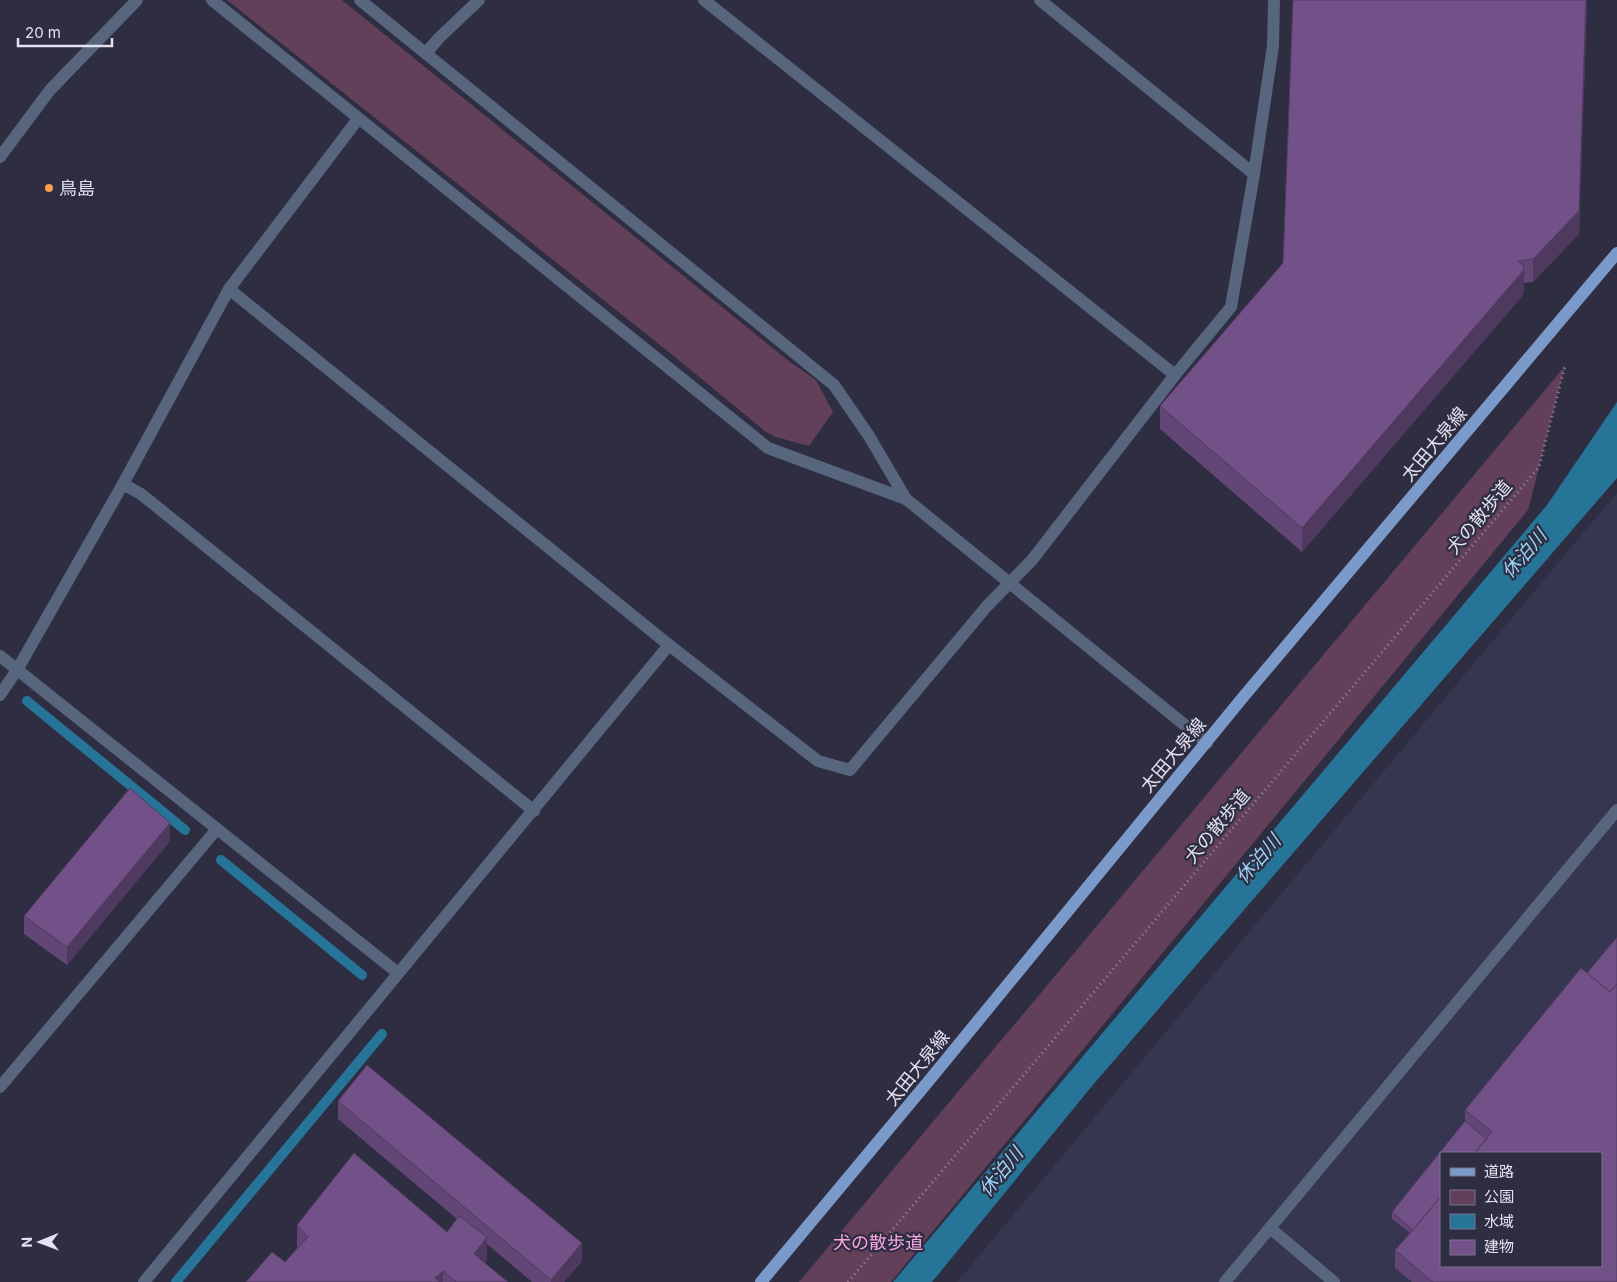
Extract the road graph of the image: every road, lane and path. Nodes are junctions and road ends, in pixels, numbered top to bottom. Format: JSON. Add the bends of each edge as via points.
{"nodes":[{"id":1,"x":137,"y":0,"type":"edge"},
{"id":2,"x":212,"y":0,"type":"edge"},
{"id":3,"x":360,"y":0,"type":"edge"},
{"id":4,"x":479,"y":0,"type":"edge"},
{"id":5,"x":704,"y":0,"type":"edge"},
{"id":6,"x":1040,"y":0,"type":"edge"},
{"id":7,"x":1274,"y":0,"type":"edge"},
{"id":8,"x":426,"y":53,"type":"junction"},
{"id":9,"x":358,"y":120,"type":"junction"},
{"id":10,"x":0,"y":157,"type":"edge"},
{"id":11,"x":1254,"y":174,"type":"junction"},
{"id":12,"x":1617,"y":253,"type":"edge"},
{"id":13,"x":228,"y":289,"type":"junction"},
{"id":14,"x":1565,"y":366,"type":"dead end"},
{"id":15,"x":1175,"y":375,"type":"junction"},
{"id":16,"x":123,"y":484,"type":"junction"},
{"id":17,"x":906,"y":499,"type":"junction"},
{"id":18,"x":1010,"y":584,"type":"junction"},
{"id":19,"x":669,"y":645,"type":"junction"},
{"id":20,"x":0,"y":656,"type":"edge"},
{"id":21,"x":17,"y":670,"type":"junction"},
{"id":22,"x":0,"y":695,"type":"edge"},
{"id":23,"x":1207,"y":743,"type":"junction"},
{"id":24,"x":1617,"y":810,"type":"edge"},
{"id":25,"x":534,"y":811,"type":"junction"},
{"id":26,"x":216,"y":829,"type":"junction"},
{"id":27,"x":398,"y":973,"type":"junction"},
{"id":28,"x":0,"y":1087,"type":"edge"},
{"id":29,"x":1270,"y":1228,"type":"junction"},
{"id":30,"x":144,"y":1282,"type":"edge"},
{"id":31,"x":761,"y":1282,"type":"edge"},
{"id":32,"x":848,"y":1282,"type":"edge"},
{"id":33,"x":1225,"y":1282,"type":"edge"},
{"id":34,"x":1334,"y":1282,"type":"edge"}],
"edges":[{"from":1,"to":10,"type":"street","via":[[50,90]]},
{"from":2,"to":9,"type":"street"},
{"from":3,"to":8,"type":"street"},
{"from":4,"to":8,"type":"street"},
{"from":5,"to":15,"type":"street"},
{"from":6,"to":11,"type":"street"},
{"from":7,"to":11,"type":"street","via":[[1273,46]]},
{"from":8,"to":17,"type":"street","via":[[834,385],[870,436]]},
{"from":9,"to":13,"type":"street"},
{"from":9,"to":17,"type":"street","via":[[768,448]]},
{"from":11,"to":15,"type":"street","via":[[1231,307]]},
{"from":12,"to":23,"type":"main road","name":"太田大泉線"},
{"from":13,"to":16,"type":"street"},
{"from":13,"to":19,"type":"street"},
{"from":14,"to":32,"type":"path","name":"犬の散歩道","via":[[1539,467]]},
{"from":15,"to":18,"type":"street"},
{"from":16,"to":21,"type":"street"},
{"from":16,"to":25,"type":"street","via":[[141,494]]},
{"from":17,"to":18,"type":"street"},
{"from":18,"to":19,"type":"street","via":[[987,606],[850,770],[818,761]]},
{"from":18,"to":23,"type":"street"},
{"from":19,"to":25,"type":"street"},
{"from":20,"to":21,"type":"street"},
{"from":21,"to":22,"type":"street"},
{"from":21,"to":26,"type":"street"},
{"from":23,"to":31,"type":"main road","name":"太田大泉線"},
{"from":24,"to":29,"type":"street"},
{"from":25,"to":27,"type":"street"},
{"from":26,"to":27,"type":"street"},
{"from":26,"to":28,"type":"street"},
{"from":27,"to":30,"type":"street"},
{"from":29,"to":33,"type":"street"},
{"from":29,"to":34,"type":"street"}]}
